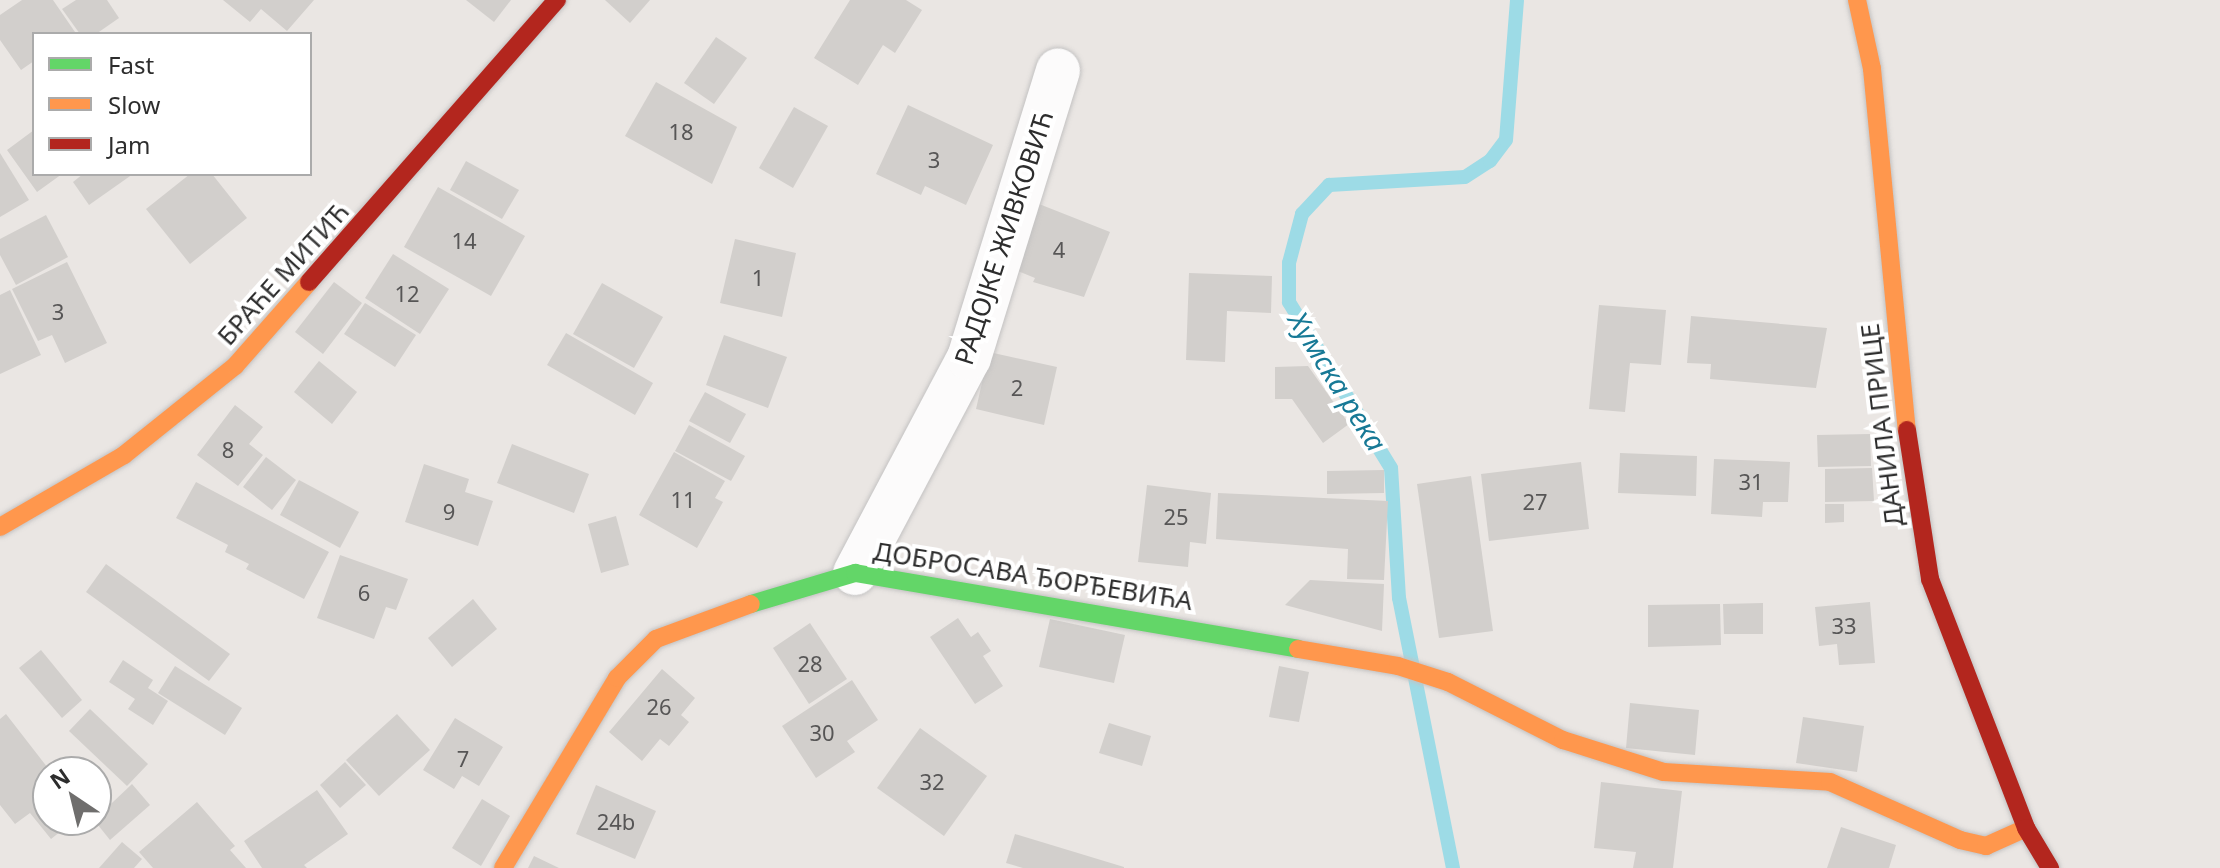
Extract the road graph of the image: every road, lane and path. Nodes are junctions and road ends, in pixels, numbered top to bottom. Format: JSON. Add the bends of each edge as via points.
{"nodes":[{"id":1,"x":557,"y":0,"type":"edge"},
{"id":2,"x":1857,"y":0,"type":"edge"},
{"id":3,"x":1058,"y":70,"type":"dead end"},
{"id":4,"x":0,"y":527,"type":"edge"},
{"id":5,"x":855,"y":573,"type":"junction"},
{"id":6,"x":2026,"y":828,"type":"junction"},
{"id":7,"x":1983,"y":857,"type":"edge"},
{"id":8,"x":503,"y":868,"type":"edge"},
{"id":9,"x":2050,"y":868,"type":"edge"}],
"edges":[{"from":1,"to":4,"type":"street","name":"БРАЋЕ МИТИЋ","via":[[235,366],[124,455]]},
{"from":2,"to":6,"type":"street","name":"ДАНИЛА ПРИЦЕ","via":[[1872,69],[1915,510],[1945,623]]},
{"from":3,"to":5,"type":"street","name":"РАДОЈКЕ ЖИВКОВИЋ","via":[[969,358]]},
{"from":5,"to":7,"type":"street","name":"ДОБРОСАВА ЂОРЂЕВИЋА","via":[[1398,666],[1448,682],[1563,740],[1664,772],[1830,782],[1960,840]]},
{"from":5,"to":8,"type":"street","name":"ДОБРОСАВА ЂОРЂЕВИЋА","via":[[694,621],[656,639],[617,678]]},
{"from":6,"to":7,"type":"street"},
{"from":6,"to":9,"type":"street","name":"ДАНИЛА ПРИЦЕ"}]}
